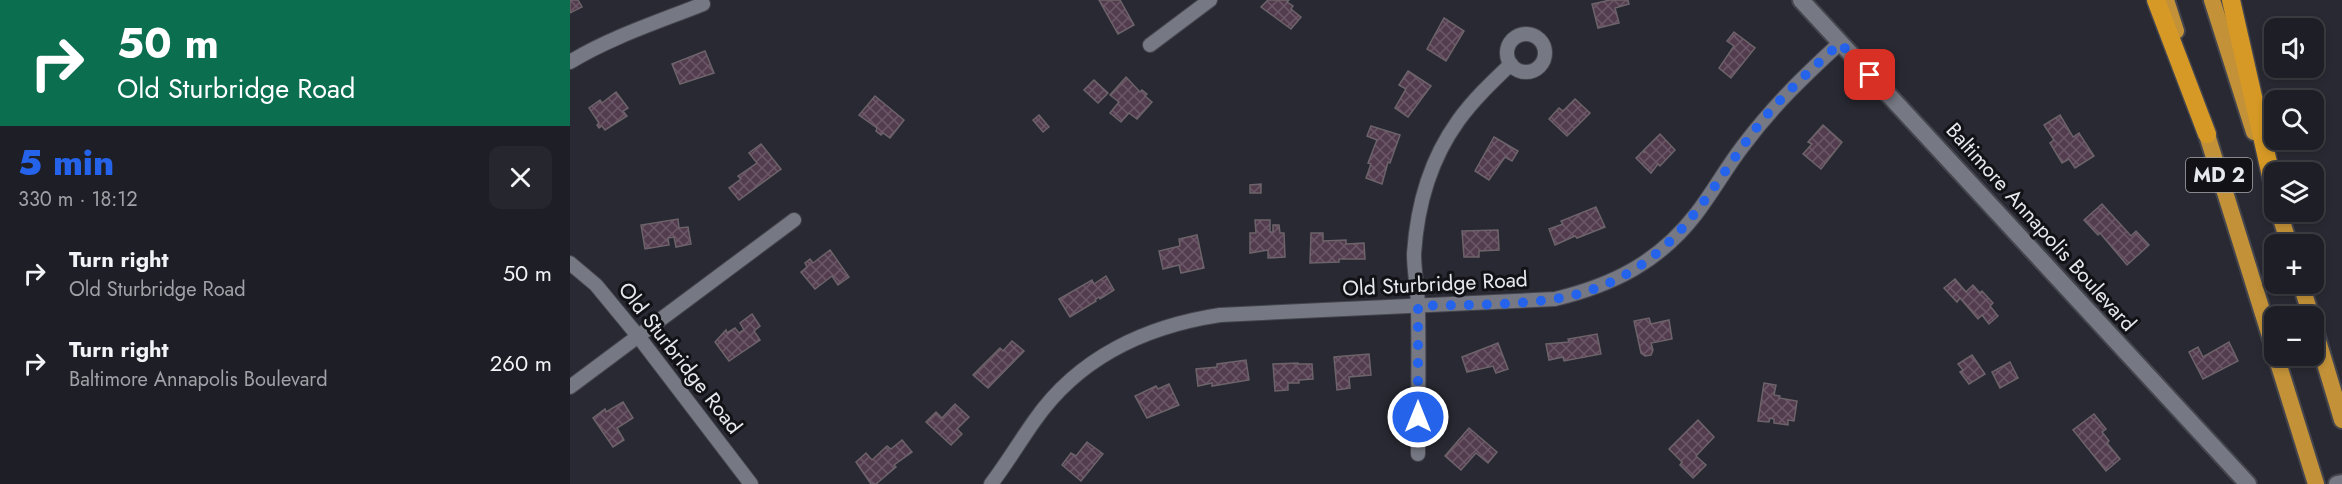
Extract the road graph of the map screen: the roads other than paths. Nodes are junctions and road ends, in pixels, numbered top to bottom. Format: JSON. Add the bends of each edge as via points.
{"nodes":[{"id":1,"x":1210,"y":0,"type":"edge"},
{"id":2,"x":1800,"y":0,"type":"edge"},
{"id":3,"x":2156,"y":0,"type":"edge"},
{"id":4,"x":2166,"y":0,"type":"edge"},
{"id":5,"x":2212,"y":0,"type":"edge"},
{"id":6,"x":2230,"y":0,"type":"edge"},
{"id":7,"x":703,"y":4,"type":"dead end"},
{"id":8,"x":1840,"y":43,"type":"junction"},
{"id":9,"x":1150,"y":45,"type":"dead end"},
{"id":10,"x":570,"y":62,"type":"edge"},
{"id":11,"x":1511,"y":64,"type":"dead end"},
{"id":12,"x":2207,"y":134,"type":"junction"},
{"id":13,"x":2268,"y":162,"type":"edge"},
{"id":14,"x":2264,"y":164,"type":"edge"},
{"id":15,"x":794,"y":220,"type":"dead end"},
{"id":16,"x":570,"y":263,"type":"edge"},
{"id":17,"x":1418,"y":306,"type":"junction"},
{"id":18,"x":2264,"y":317,"type":"edge"},
{"id":19,"x":638,"y":336,"type":"junction"},
{"id":20,"x":2324,"y":360,"type":"edge"},
{"id":21,"x":2279,"y":366,"type":"edge"},
{"id":22,"x":570,"y":387,"type":"edge"},
{"id":23,"x":2342,"y":420,"type":"edge"},
{"id":24,"x":1418,"y":454,"type":"dead end"},
{"id":25,"x":2342,"y":483,"type":"edge"},
{"id":26,"x":751,"y":484,"type":"edge"},
{"id":27,"x":991,"y":484,"type":"edge"},
{"id":28,"x":2248,"y":484,"type":"edge"},
{"id":29,"x":2316,"y":484,"type":"edge"},
{"id":30,"x":2337,"y":484,"type":"edge"}],
"edges":[{"from":1,"to":9,"type":"street"},
{"from":2,"to":8,"type":"street","name":"Baltimore Annapolis Boulevard"},
{"from":3,"to":12,"type":"highway"},
{"from":4,"to":12,"type":"highway","number":"MD 2"},
{"from":5,"to":14,"type":"highway"},
{"from":6,"to":13,"type":"highway"},
{"from":7,"to":10,"type":"street"},
{"from":8,"to":17,"type":"street","name":"Old Sturbridge Road","via":[[1790,89],[1741,148],[1684,228],[1648,261],[1590,291],[1555,299]]},
{"from":8,"to":28,"type":"street","name":"Baltimore Annapolis Boulevard"},
{"from":11,"to":17,"type":"street","via":[[1458,122],[1433,168],[1417,223],[1414,256]]},
{"from":12,"to":18,"type":"highway","number":"MD 2"},
{"from":15,"to":19,"type":"street"},
{"from":16,"to":19,"type":"street","name":"Old Sturbridge Road","via":[[596,285]]},
{"from":17,"to":24,"type":"street"},
{"from":17,"to":27,"type":"street","name":"Old Sturbridge Road","via":[[1221,315],[1154,330],[1091,364],[1061,390],[1036,418]]},
{"from":19,"to":22,"type":"street"},
{"from":19,"to":26,"type":"street","name":"Old Sturbridge Road"},
{"from":20,"to":23,"type":"highway"},
{"from":21,"to":29,"type":"highway"},
{"from":25,"to":30,"type":"street"}]}
